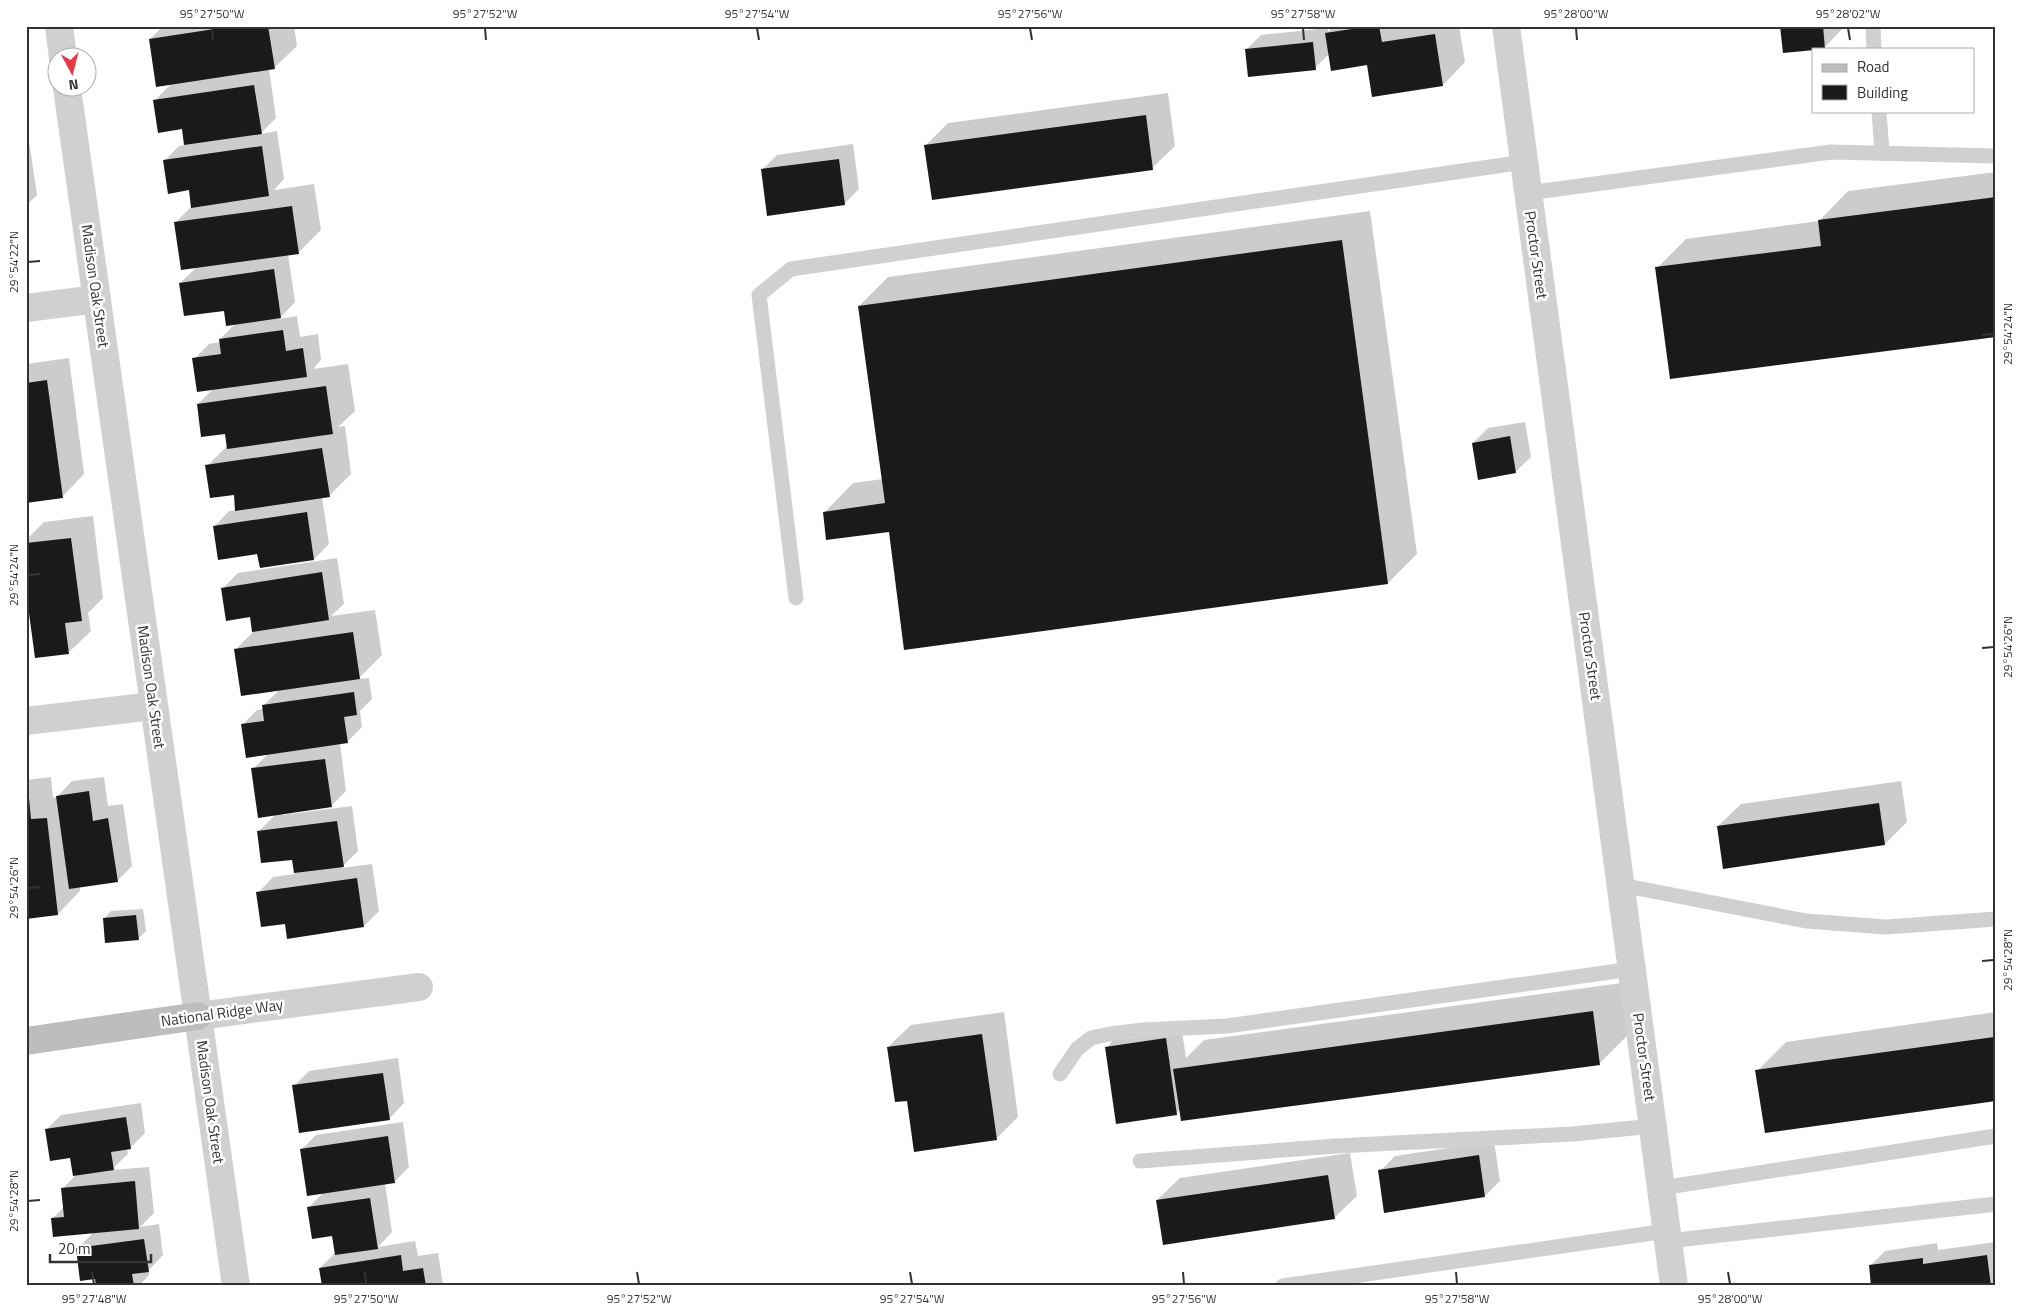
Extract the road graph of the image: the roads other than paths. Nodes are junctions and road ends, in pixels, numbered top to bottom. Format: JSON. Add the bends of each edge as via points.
{"nodes":[{"id":1,"x":59,"y":26,"type":"edge"},
{"id":2,"x":1506,"y":26,"type":"edge"},
{"id":3,"x":1873,"y":26,"type":"edge"},
{"id":4,"x":62,"y":48,"type":"edge"},
{"id":5,"x":1874,"y":48,"type":"edge"},
{"id":6,"x":68,"y":98,"type":"edge"},
{"id":7,"x":1879,"y":112,"type":"edge"},
{"id":8,"x":1882,"y":153,"type":"junction"},
{"id":9,"x":1996,"y":156,"type":"edge"},
{"id":10,"x":1524,"y":162,"type":"junction"},
{"id":11,"x":1528,"y":193,"type":"junction"},
{"id":12,"x":97,"y":299,"type":"junction"},
{"id":13,"x":26,"y":308,"type":"edge"},
{"id":14,"x":796,"y":598,"type":"dead end"},
{"id":15,"x":153,"y":706,"type":"junction"},
{"id":16,"x":26,"y":722,"type":"edge"},
{"id":17,"x":1621,"y":885,"type":"junction"},
{"id":18,"x":1996,"y":919,"type":"edge"},
{"id":19,"x":1632,"y":969,"type":"junction"},
{"id":20,"x":419,"y":987,"type":"dead end"},
{"id":21,"x":198,"y":1016,"type":"junction"},
{"id":22,"x":26,"y":1041,"type":"edge"},
{"id":23,"x":1060,"y":1074,"type":"dead end"},
{"id":24,"x":1653,"y":1126,"type":"junction"},
{"id":25,"x":1996,"y":1136,"type":"edge"},
{"id":26,"x":1140,"y":1161,"type":"dead end"},
{"id":27,"x":1661,"y":1188,"type":"junction"},
{"id":28,"x":1996,"y":1204,"type":"edge"},
{"id":29,"x":1668,"y":1236,"type":"junction"},
{"id":30,"x":236,"y":1286,"type":"edge"},
{"id":31,"x":1283,"y":1286,"type":"edge"},
{"id":32,"x":1674,"y":1286,"type":"edge"}],
"edges":[{"from":1,"to":4,"type":"street"},
{"from":2,"to":10,"type":"street","name":"Proctor Street"},
{"from":3,"to":5,"type":"lane"},
{"from":6,"to":12,"type":"street","name":"Madison Oak Street"},
{"from":7,"to":8,"type":"lane"},
{"from":8,"to":9,"type":"lane"},
{"from":8,"to":11,"type":"lane","via":[[1831,152]]},
{"from":10,"to":11,"type":"street","name":"Proctor Street"},
{"from":10,"to":14,"type":"lane","via":[[792,269],[759,295]]},
{"from":11,"to":17,"type":"street","name":"Proctor Street"},
{"from":12,"to":13,"type":"street"},
{"from":12,"to":15,"type":"street","name":"Madison Oak Street"},
{"from":15,"to":16,"type":"street"},
{"from":15,"to":21,"type":"street","name":"Madison Oak Street"},
{"from":17,"to":18,"type":"lane","via":[[1806,921],[1886,927]]},
{"from":17,"to":19,"type":"street","name":"Proctor Street"},
{"from":19,"to":23,"type":"lane","via":[[1227,1026],[1110,1034],[1091,1038],[1077,1049]]},
{"from":19,"to":24,"type":"street","name":"Proctor Street"},
{"from":20,"to":21,"type":"street","name":"National Ridge Way"},
{"from":21,"to":22,"type":"street","name":"National Ridge Way"},
{"from":21,"to":30,"type":"street","name":"Madison Oak Street"},
{"from":24,"to":26,"type":"lane","via":[[1573,1134],[1336,1146]]},
{"from":24,"to":27,"type":"street","name":"Proctor Street"},
{"from":25,"to":27,"type":"lane"},
{"from":27,"to":29,"type":"street","name":"Proctor Street"},
{"from":28,"to":29,"type":"lane"},
{"from":29,"to":31,"type":"lane"},
{"from":29,"to":32,"type":"street","name":"Proctor Street"}]}
